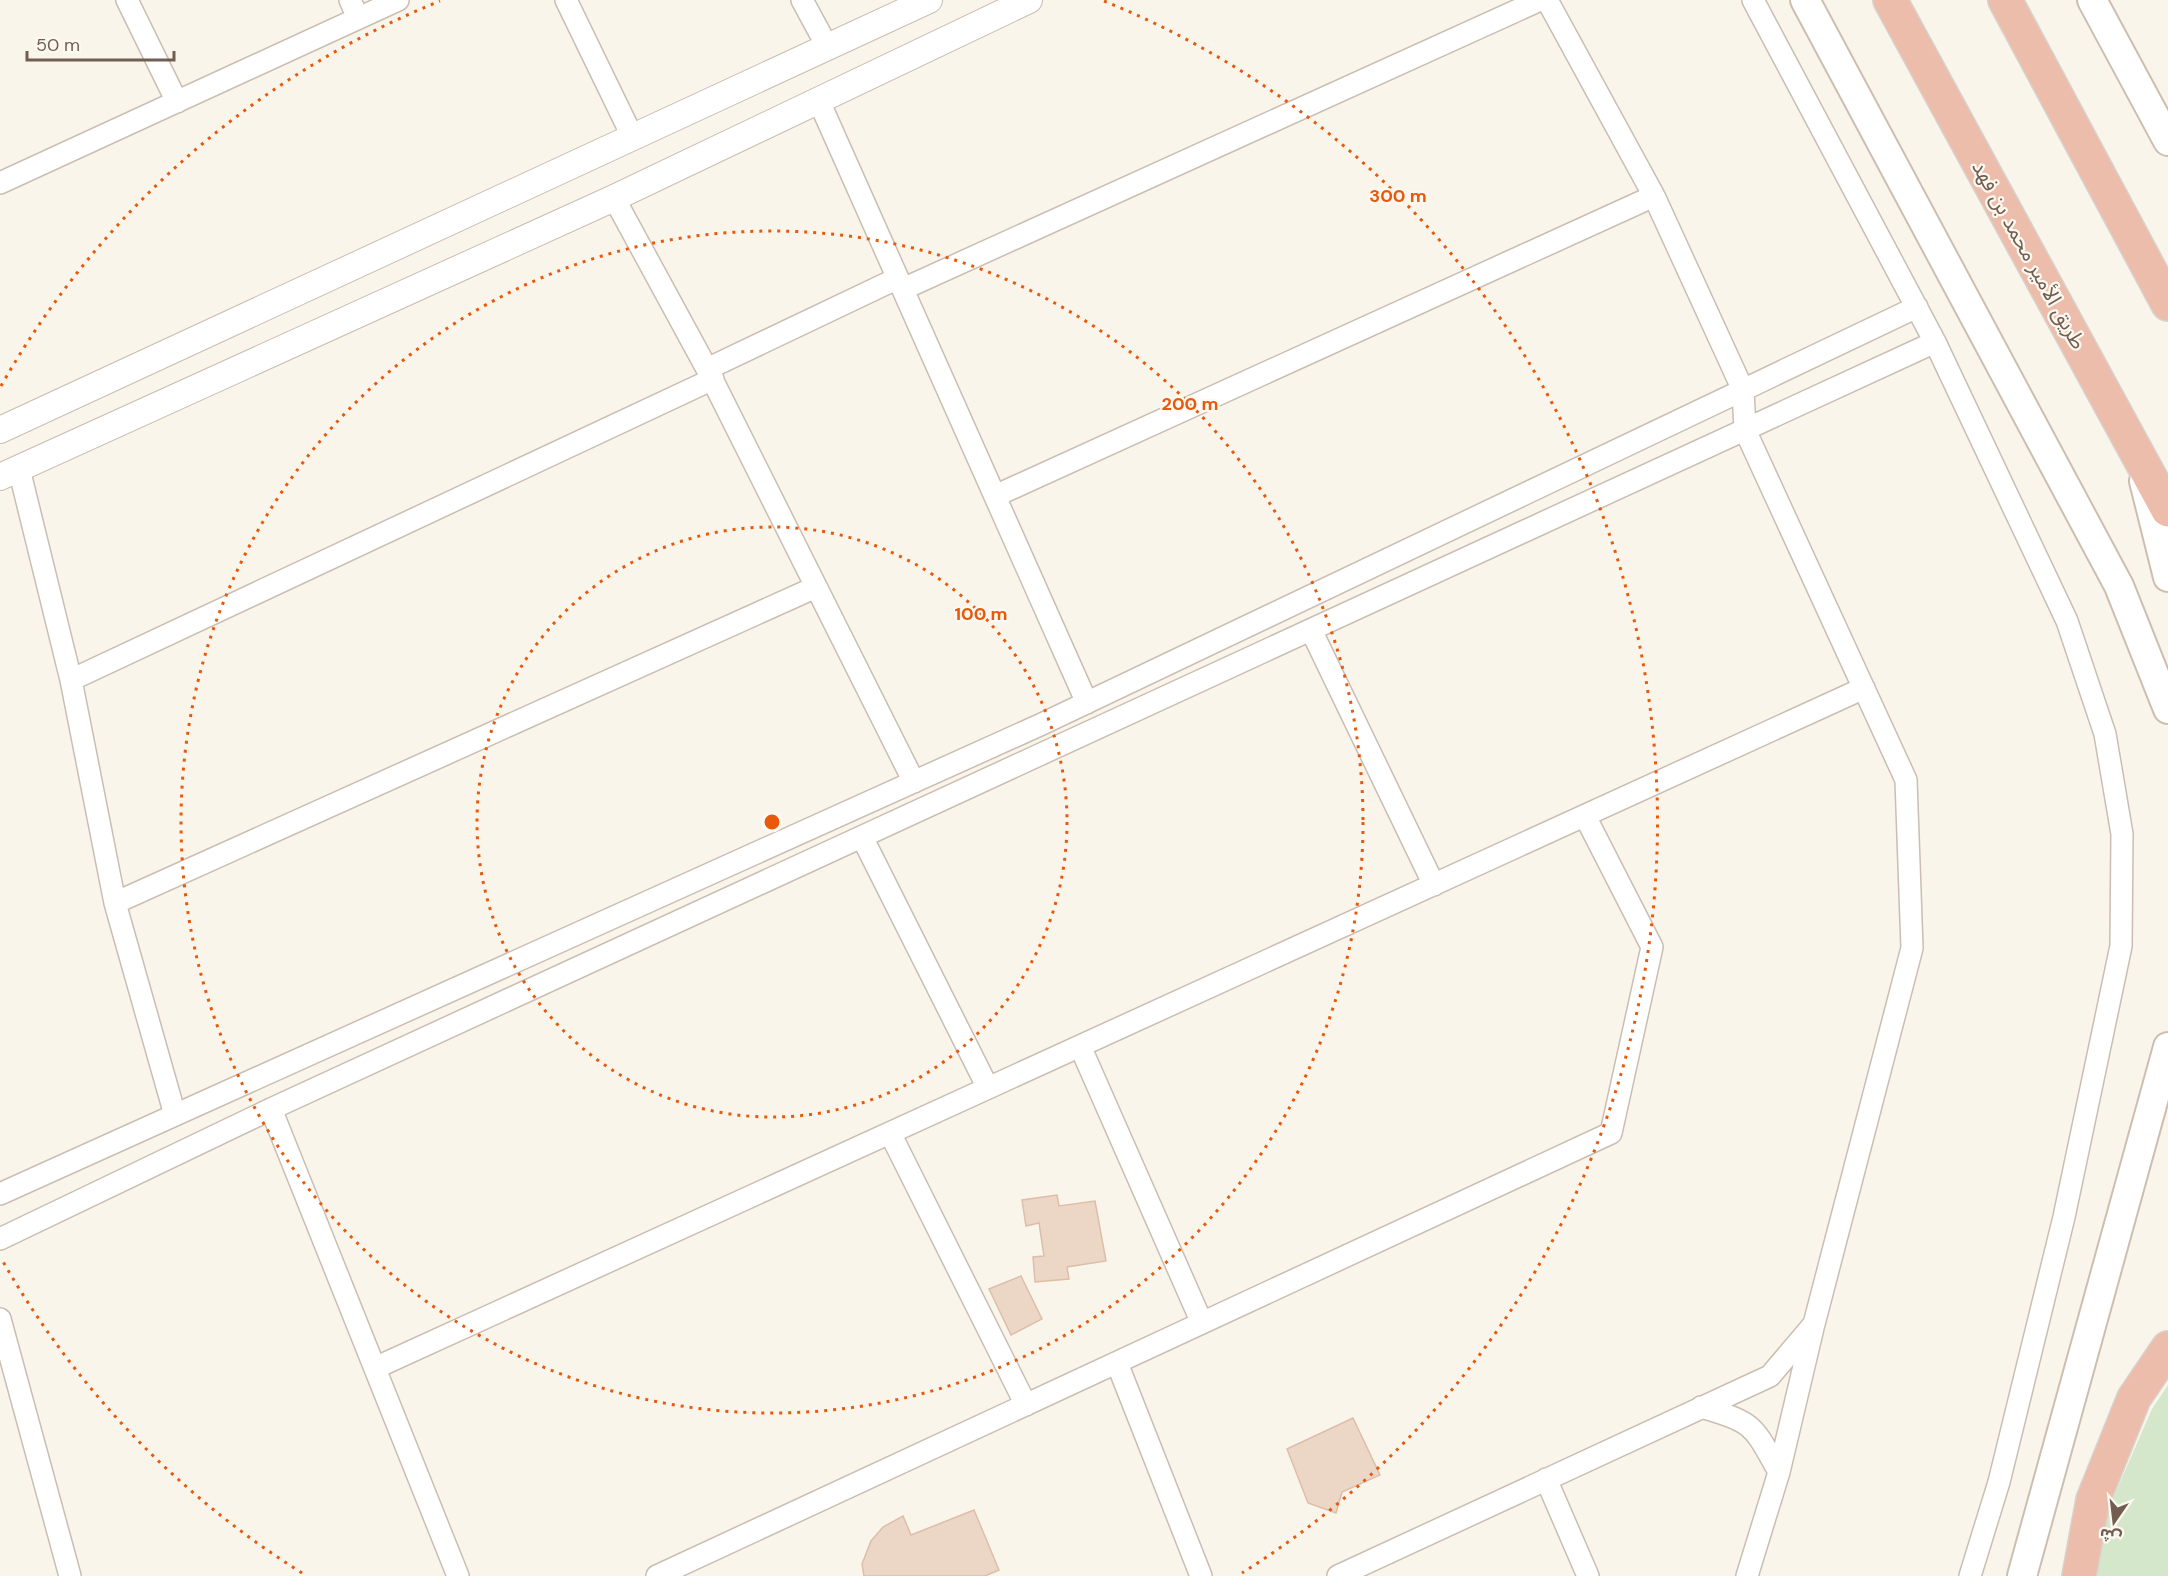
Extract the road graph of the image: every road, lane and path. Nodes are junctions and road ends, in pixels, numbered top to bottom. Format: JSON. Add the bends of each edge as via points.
{"nodes":[{"id":1,"x":127,"y":0,"type":"edge"},
{"id":2,"x":398,"y":0,"type":"edge"},
{"id":3,"x":566,"y":0,"type":"edge"},
{"id":4,"x":802,"y":0,"type":"edge"},
{"id":5,"x":929,"y":0,"type":"edge"},
{"id":6,"x":1029,"y":0,"type":"edge"},
{"id":7,"x":1540,"y":0,"type":"edge"},
{"id":8,"x":1547,"y":0,"type":"edge"},
{"id":9,"x":1754,"y":0,"type":"edge"},
{"id":10,"x":1805,"y":0,"type":"edge"},
{"id":11,"x":1890,"y":0,"type":"edge"},
{"id":12,"x":2005,"y":0,"type":"edge"},
{"id":13,"x":2092,"y":0,"type":"edge"},
{"id":14,"x":354,"y":9,"type":"edge"},
{"id":15,"x":828,"y":48,"type":"junction"},
{"id":16,"x":818,"y":99,"type":"junction"},
{"id":17,"x":177,"y":102,"type":"junction"},
{"id":18,"x":633,"y":138,"type":"junction"},
{"id":19,"x":2168,"y":141,"type":"edge"},
{"id":20,"x":0,"y":183,"type":"edge"},
{"id":21,"x":1654,"y":196,"type":"junction"},
{"id":22,"x":614,"y":198,"type":"junction"},
{"id":23,"x":2149,"y":269,"type":"junction"},
{"id":24,"x":900,"y":284,"type":"junction"},
{"id":25,"x":2168,"y":296,"type":"edge"},
{"id":26,"x":2168,"y":304,"type":"edge"},
{"id":27,"x":1917,"y":307,"type":"junction"},
{"id":28,"x":1935,"y":342,"type":"junction"},
{"id":29,"x":710,"y":374,"type":"junction"},
{"id":30,"x":1743,"y":390,"type":"junction"},
{"id":31,"x":0,"y":430,"type":"edge"},
{"id":32,"x":1745,"y":430,"type":"junction"},
{"id":33,"x":2138,"y":455,"type":"junction"},
{"id":34,"x":10,"y":473,"type":"edge"},
{"id":35,"x":995,"y":496,"type":"junction"},
{"id":36,"x":2168,"y":510,"type":"edge"},
{"id":37,"x":2168,"y":577,"type":"edge"},
{"id":38,"x":816,"y":587,"type":"junction"},
{"id":39,"x":1311,"y":630,"type":"junction"},
{"id":40,"x":71,"y":680,"type":"junction"},
{"id":41,"x":1864,"y":688,"type":"junction"},
{"id":42,"x":1087,"y":703,"type":"junction"},
{"id":43,"x":2168,"y":709,"type":"edge"},
{"id":44,"x":914,"y":782,"type":"junction"},
{"id":45,"x":1585,"y":816,"type":"junction"},
{"id":46,"x":862,"y":837,"type":"junction"},
{"id":47,"x":1434,"y":885,"type":"junction"},
{"id":48,"x":116,"y":903,"type":"junction"},
{"id":49,"x":1080,"y":1046,"type":"junction"},
{"id":50,"x":2168,"y":1047,"type":"edge"},
{"id":51,"x":988,"y":1088,"type":"junction"},
{"id":52,"x":271,"y":1109,"type":"junction"},
{"id":53,"x":175,"y":1115,"type":"junction"},
{"id":54,"x":890,"y":1133,"type":"junction"},
{"id":55,"x":0,"y":1194,"type":"edge"},
{"id":56,"x":0,"y":1239,"type":"edge"},
{"id":57,"x":0,"y":1319,"type":"edge"},
{"id":58,"x":1202,"y":1323,"type":"junction"},
{"id":59,"x":1814,"y":1324,"type":"junction"},
{"id":60,"x":2168,"y":1348,"type":"edge"},
{"id":61,"x":1117,"y":1363,"type":"junction"},
{"id":62,"x":375,"y":1368,"type":"junction"},
{"id":63,"x":1026,"y":1405,"type":"junction"},
{"id":64,"x":1701,"y":1407,"type":"junction"},
{"id":65,"x":1779,"y":1472,"type":"junction"},
{"id":66,"x":1546,"y":1479,"type":"junction"},
{"id":67,"x":70,"y":1576,"type":"edge"},
{"id":68,"x":458,"y":1576,"type":"edge"},
{"id":69,"x":657,"y":1576,"type":"edge"},
{"id":70,"x":1201,"y":1576,"type":"edge"},
{"id":71,"x":1338,"y":1576,"type":"edge"},
{"id":72,"x":1588,"y":1576,"type":"edge"},
{"id":73,"x":1748,"y":1576,"type":"edge"},
{"id":74,"x":1970,"y":1576,"type":"edge"},
{"id":75,"x":2022,"y":1576,"type":"edge"},
{"id":76,"x":2079,"y":1576,"type":"edge"}],
"edges":[{"from":1,"to":17,"type":"street"},
{"from":2,"to":14,"type":"street"},
{"from":3,"to":18,"type":"street"},
{"from":4,"to":15,"type":"street"},
{"from":5,"to":15,"type":"street"},
{"from":6,"to":16,"type":"street"},
{"from":7,"to":24,"type":"street"},
{"from":8,"to":21,"type":"street"},
{"from":9,"to":27,"type":"street"},
{"from":10,"to":43,"type":"main road","via":[[2119,586]]},
{"from":11,"to":33,"type":"highway","name":"طريق الأمير محمد بن فهد"},
{"from":12,"to":23,"type":"highway"},
{"from":13,"to":19,"type":"main road"},
{"from":14,"to":17,"type":"street"},
{"from":15,"to":18,"type":"street"},
{"from":16,"to":22,"type":"street"},
{"from":16,"to":24,"type":"street"},
{"from":17,"to":20,"type":"street"},
{"from":18,"to":31,"type":"street"},
{"from":21,"to":30,"type":"street"},
{"from":21,"to":35,"type":"street"},
{"from":22,"to":29,"type":"street"},
{"from":22,"to":34,"type":"street"},
{"from":23,"to":25,"type":"main road"},
{"from":23,"to":26,"type":"highway"},
{"from":24,"to":29,"type":"street"},
{"from":24,"to":35,"type":"street"},
{"from":27,"to":28,"type":"street"},
{"from":27,"to":30,"type":"street"},
{"from":28,"to":32,"type":"street"},
{"from":28,"to":74,"type":"street","via":[[2067,621],[2105,734],[2122,834],[2121,946],[2064,1217],[1999,1482]]},
{"from":29,"to":38,"type":"street"},
{"from":29,"to":40,"type":"street"},
{"from":30,"to":32,"type":"street"},
{"from":30,"to":42,"type":"street"},
{"from":32,"to":39,"type":"street"},
{"from":32,"to":41,"type":"street"},
{"from":33,"to":36,"type":"highway","name":"طريق الأمير محمد بن فهد"},
{"from":33,"to":37,"type":"main road"},
{"from":34,"to":40,"type":"street"},
{"from":35,"to":42,"type":"street"},
{"from":38,"to":44,"type":"street"},
{"from":38,"to":48,"type":"street"},
{"from":39,"to":46,"type":"street"},
{"from":39,"to":47,"type":"street"},
{"from":40,"to":48,"type":"street"},
{"from":41,"to":45,"type":"street"},
{"from":41,"to":59,"type":"street","via":[[1906,780],[1912,948]]},
{"from":42,"to":44,"type":"street"},
{"from":44,"to":53,"type":"street"},
{"from":45,"to":47,"type":"street"},
{"from":45,"to":58,"type":"street","via":[[1652,947],[1611,1133]]},
{"from":46,"to":51,"type":"street"},
{"from":46,"to":52,"type":"street"},
{"from":47,"to":49,"type":"street"},
{"from":48,"to":53,"type":"street"},
{"from":49,"to":51,"type":"street"},
{"from":49,"to":58,"type":"street"},
{"from":50,"to":75,"type":"main road"},
{"from":51,"to":54,"type":"street"},
{"from":52,"to":56,"type":"street"},
{"from":52,"to":62,"type":"street"},
{"from":53,"to":55,"type":"street"},
{"from":54,"to":62,"type":"street"},
{"from":54,"to":63,"type":"street"},
{"from":57,"to":67,"type":"street"},
{"from":58,"to":61,"type":"street"},
{"from":59,"to":64,"type":"street","via":[[1770,1376]]},
{"from":59,"to":65,"type":"street"},
{"from":60,"to":76,"type":"highway","via":[[2134,1398],[2093,1500]]},
{"from":61,"to":63,"type":"street"},
{"from":61,"to":70,"type":"street"},
{"from":62,"to":68,"type":"street"},
{"from":63,"to":69,"type":"street"},
{"from":64,"to":65,"type":"street","via":[[1738,1418],[1756,1430]]},
{"from":64,"to":66,"type":"street"},
{"from":65,"to":73,"type":"street"},
{"from":66,"to":71,"type":"street"},
{"from":66,"to":72,"type":"street"}]}
